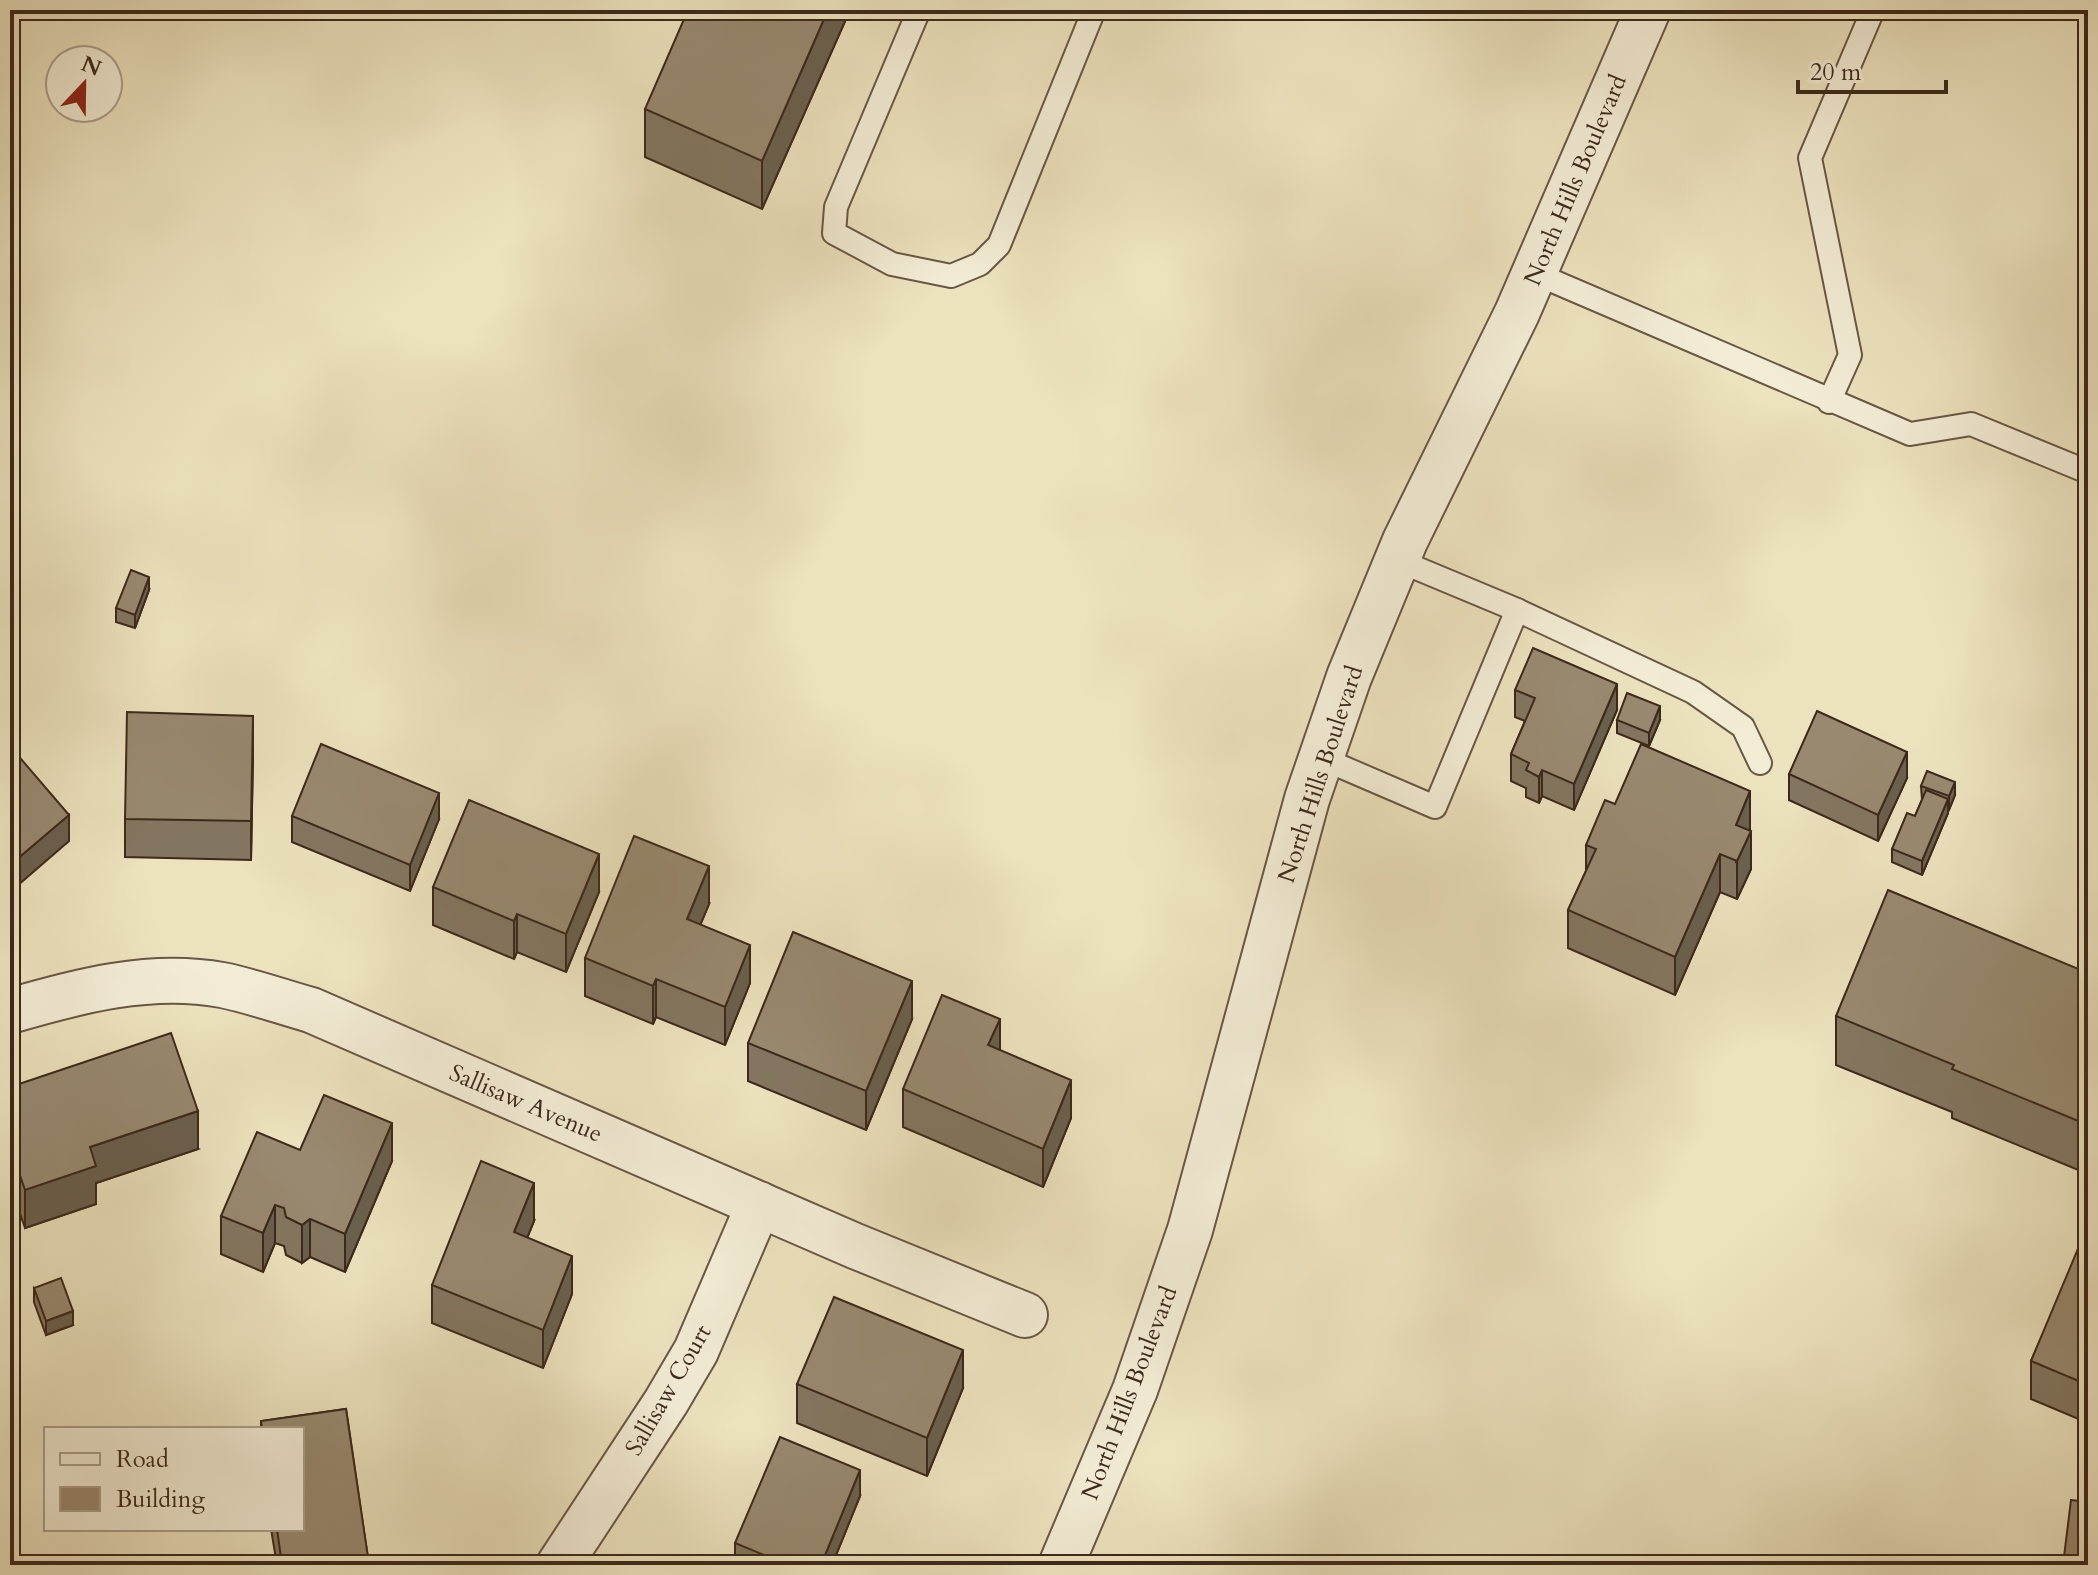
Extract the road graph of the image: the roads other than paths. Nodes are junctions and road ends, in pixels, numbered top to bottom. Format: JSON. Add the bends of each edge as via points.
{"nodes":[{"id":1,"x":919,"y":10,"type":"edge"},
{"id":2,"x":1094,"y":10,"type":"edge"},
{"id":3,"x":1648,"y":10,"type":"edge"},
{"id":4,"x":1873,"y":10,"type":"edge"},
{"id":5,"x":1534,"y":273,"type":"junction"},
{"id":6,"x":1829,"y":402,"type":"junction"},
{"id":7,"x":2088,"y":472,"type":"edge"},
{"id":8,"x":1397,"y":560,"type":"junction"},
{"id":9,"x":1517,"y":610,"type":"junction"},
{"id":10,"x":1321,"y":758,"type":"junction"},
{"id":11,"x":1760,"y":763,"type":"dead end"},
{"id":12,"x":10,"y":1011,"type":"edge"},
{"id":13,"x":759,"y":1204,"type":"junction"},
{"id":14,"x":1025,"y":1315,"type":"dead end"},
{"id":15,"x":559,"y":1565,"type":"edge"},
{"id":16,"x":1061,"y":1565,"type":"edge"}],
"edges":[{"from":1,"to":2,"type":"lane","via":[[836,207],[834,233],[892,264],[951,276],[980,264],[999,245]]},
{"from":3,"to":5,"type":"street","name":"North Hills Boulevard"},
{"from":4,"to":6,"type":"lane","via":[[1810,158],[1850,355]]},
{"from":5,"to":6,"type":"lane"},
{"from":5,"to":8,"type":"street","name":"North Hills Boulevard"},
{"from":6,"to":7,"type":"lane","via":[[1910,434],[1971,424]]},
{"from":8,"to":9,"type":"lane"},
{"from":8,"to":10,"type":"street","name":"North Hills Boulevard"},
{"from":9,"to":10,"type":"lane","via":[[1435,807]]},
{"from":9,"to":11,"type":"lane","via":[[1693,692],[1743,727]]},
{"from":10,"to":16,"type":"street","name":"North Hills Boulevard","via":[[1190,1230],[1135,1390]]},
{"from":12,"to":13,"type":"street","name":"Sallisaw Avenue","via":[[150,980],[221,985],[311,1010]]},
{"from":13,"to":14,"type":"street","name":"Sallisaw Avenue"},
{"from":13,"to":15,"type":"street","name":"Sallisaw Court","via":[[696,1351]]}]}
